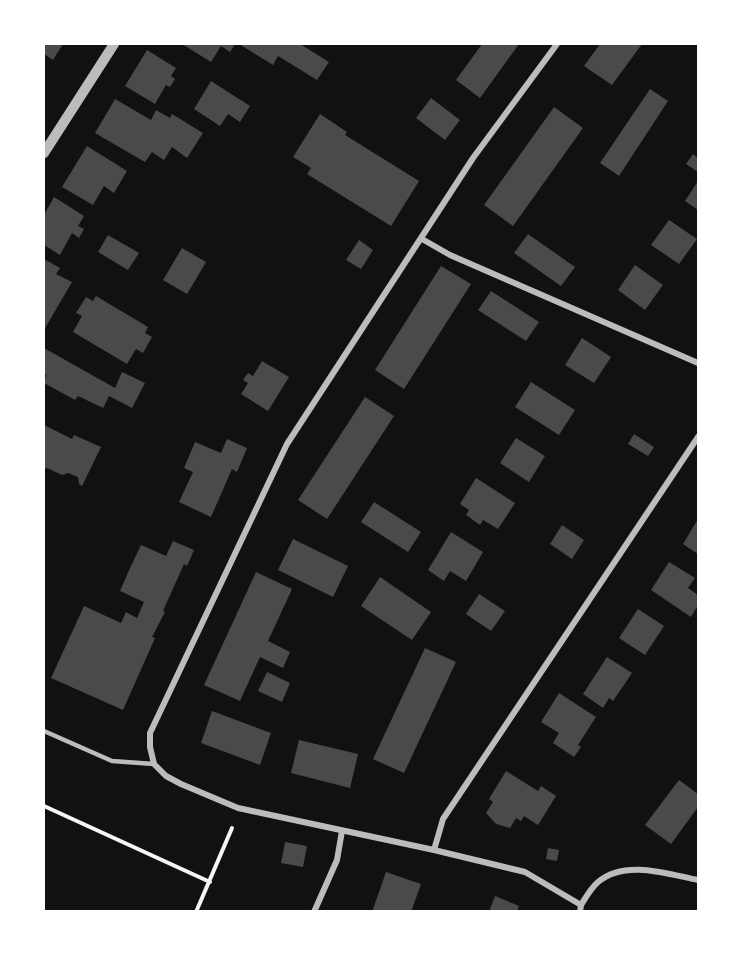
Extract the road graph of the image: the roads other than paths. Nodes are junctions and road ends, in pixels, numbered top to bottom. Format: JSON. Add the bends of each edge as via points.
{"nodes":[{"id":1,"x":114,"y":44,"type":"edge"},
{"id":2,"x":557,"y":44,"type":"edge"},
{"id":3,"x":44,"y":153,"type":"edge"},
{"id":4,"x":422,"y":239,"type":"junction"},
{"id":5,"x":699,"y":363,"type":"edge"},
{"id":6,"x":699,"y":437,"type":"edge"},
{"id":7,"x":44,"y":731,"type":"edge"},
{"id":8,"x":154,"y":764,"type":"junction"},
{"id":9,"x":342,"y":831,"type":"junction"},
{"id":10,"x":434,"y":850,"type":"junction"},
{"id":11,"x":699,"y":880,"type":"edge"},
{"id":12,"x":581,"y":908,"type":"edge"},
{"id":13,"x":314,"y":912,"type":"edge"}],
"edges":[{"from":1,"to":3,"type":"street"},
{"from":2,"to":4,"type":"street","via":[[474,158]]},
{"from":4,"to":5,"type":"street","via":[[450,255]]},
{"from":4,"to":8,"type":"street","via":[[287,444],[150,733]]},
{"from":6,"to":10,"type":"street","via":[[442,819]]},
{"from":7,"to":8,"type":"lane","via":[[112,761]]},
{"from":8,"to":9,"type":"street","via":[[181,784],[238,808]]},
{"from":9,"to":10,"type":"street"},
{"from":9,"to":13,"type":"street","via":[[337,860]]},
{"from":10,"to":12,"type":"street","via":[[525,873]]},
{"from":11,"to":12,"type":"street","via":[[622,870],[599,881]]}]}
